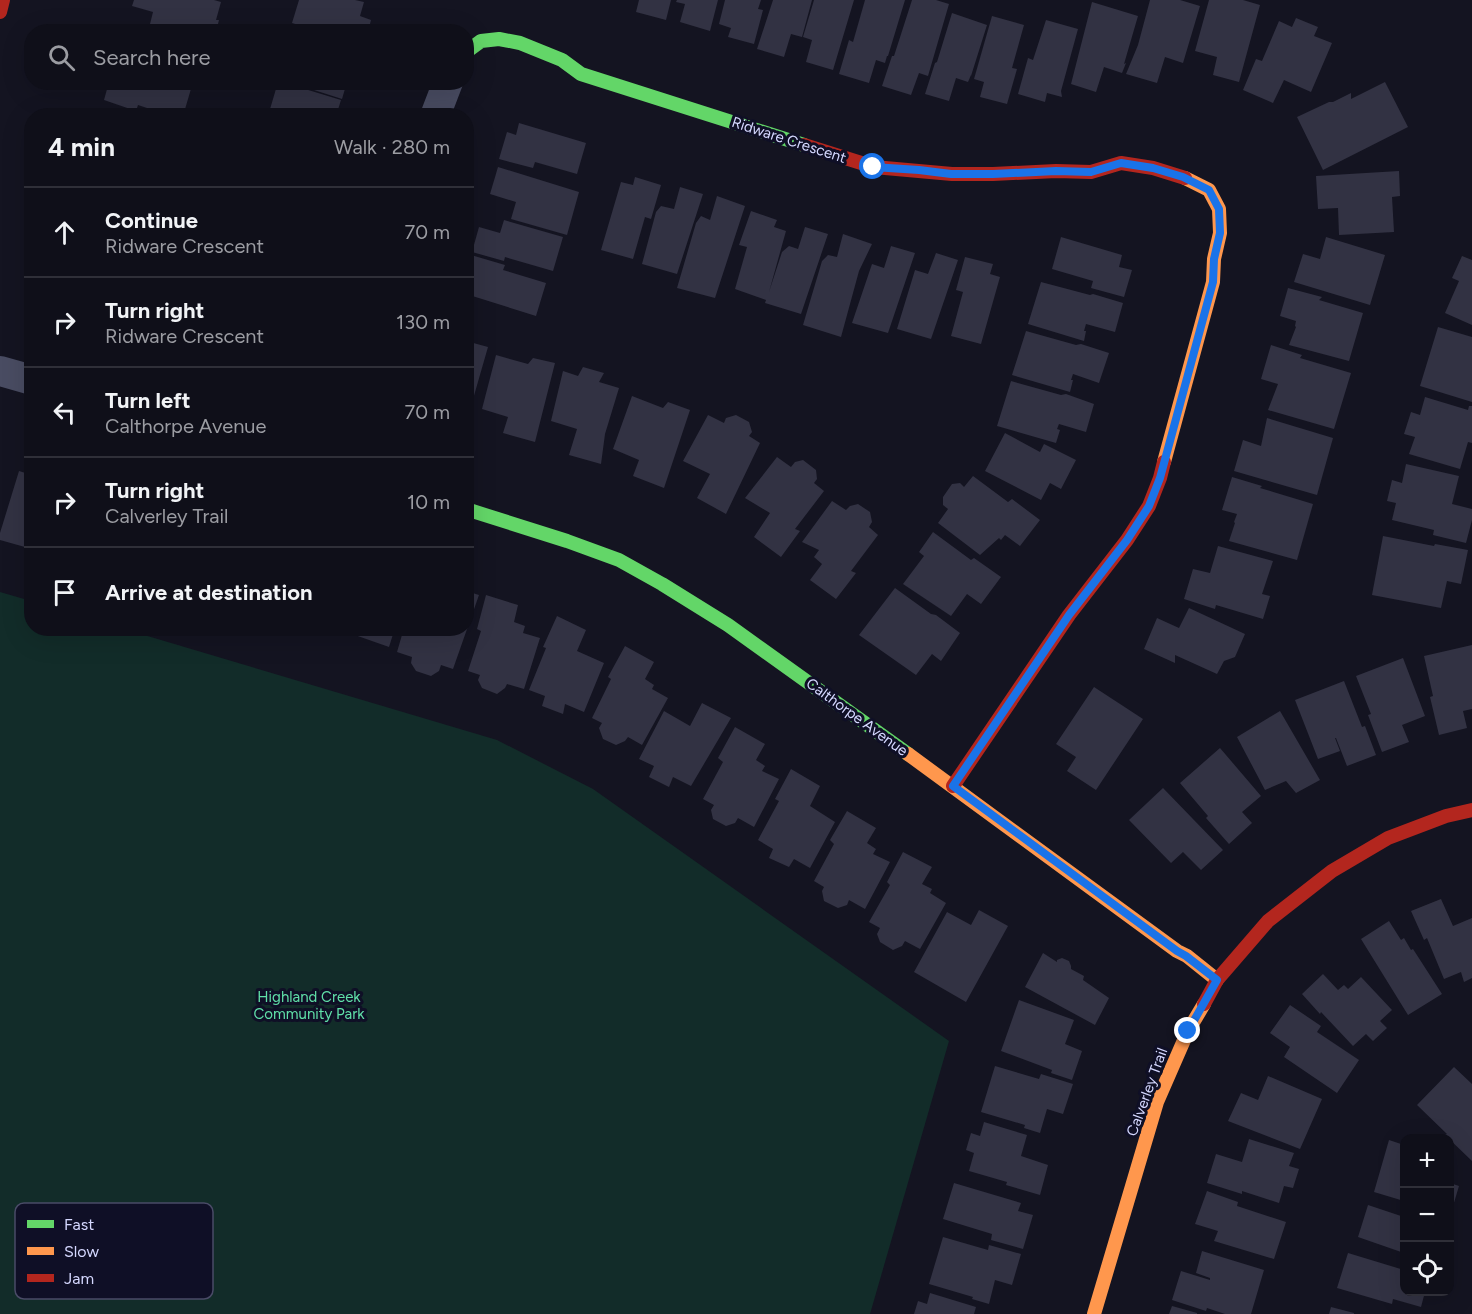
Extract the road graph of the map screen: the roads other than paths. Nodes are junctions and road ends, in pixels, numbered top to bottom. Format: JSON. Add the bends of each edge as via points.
{"nodes":[{"id":1,"x":3,"y":0,"type":"edge"},
{"id":2,"x":0,"y":12,"type":"edge"},
{"id":3,"x":474,"y":46,"type":"edge"},
{"id":4,"x":445,"y":90,"type":"edge"},
{"id":5,"x":438,"y":108,"type":"edge"},
{"id":6,"x":0,"y":371,"type":"edge"},
{"id":7,"x":24,"y":378,"type":"edge"},
{"id":8,"x":474,"y":512,"type":"edge"},
{"id":9,"x":953,"y":786,"type":"junction"},
{"id":10,"x":1472,"y":810,"type":"edge"},
{"id":11,"x":1217,"y":980,"type":"junction"},
{"id":12,"x":1094,"y":1314,"type":"edge"}],
"edges":[{"from":1,"to":2,"type":"street"},
{"from":3,"to":9,"type":"street","name":"Ridware Crescent","via":[[481,41],[499,39],[520,43],[562,60],[581,74],[873,167],[993,174],[1091,172],[1121,163],[1183,177],[1209,190],[1219,209],[1220,225],[1213,282],[1149,506],[1069,615]]},
{"from":4,"to":5,"type":"street"},
{"from":6,"to":7,"type":"street"},
{"from":8,"to":9,"type":"street","name":"Calthorpe Avenue","via":[[620,560],[654,579],[728,625]]},
{"from":9,"to":11,"type":"street","name":"Calthorpe Avenue"},
{"from":10,"to":11,"type":"street","name":"Calverley Trail","via":[[1388,838],[1332,871],[1268,921]]},
{"from":11,"to":12,"type":"street","name":"Calverley Trail","via":[[1188,1031],[1157,1102]]}]}
